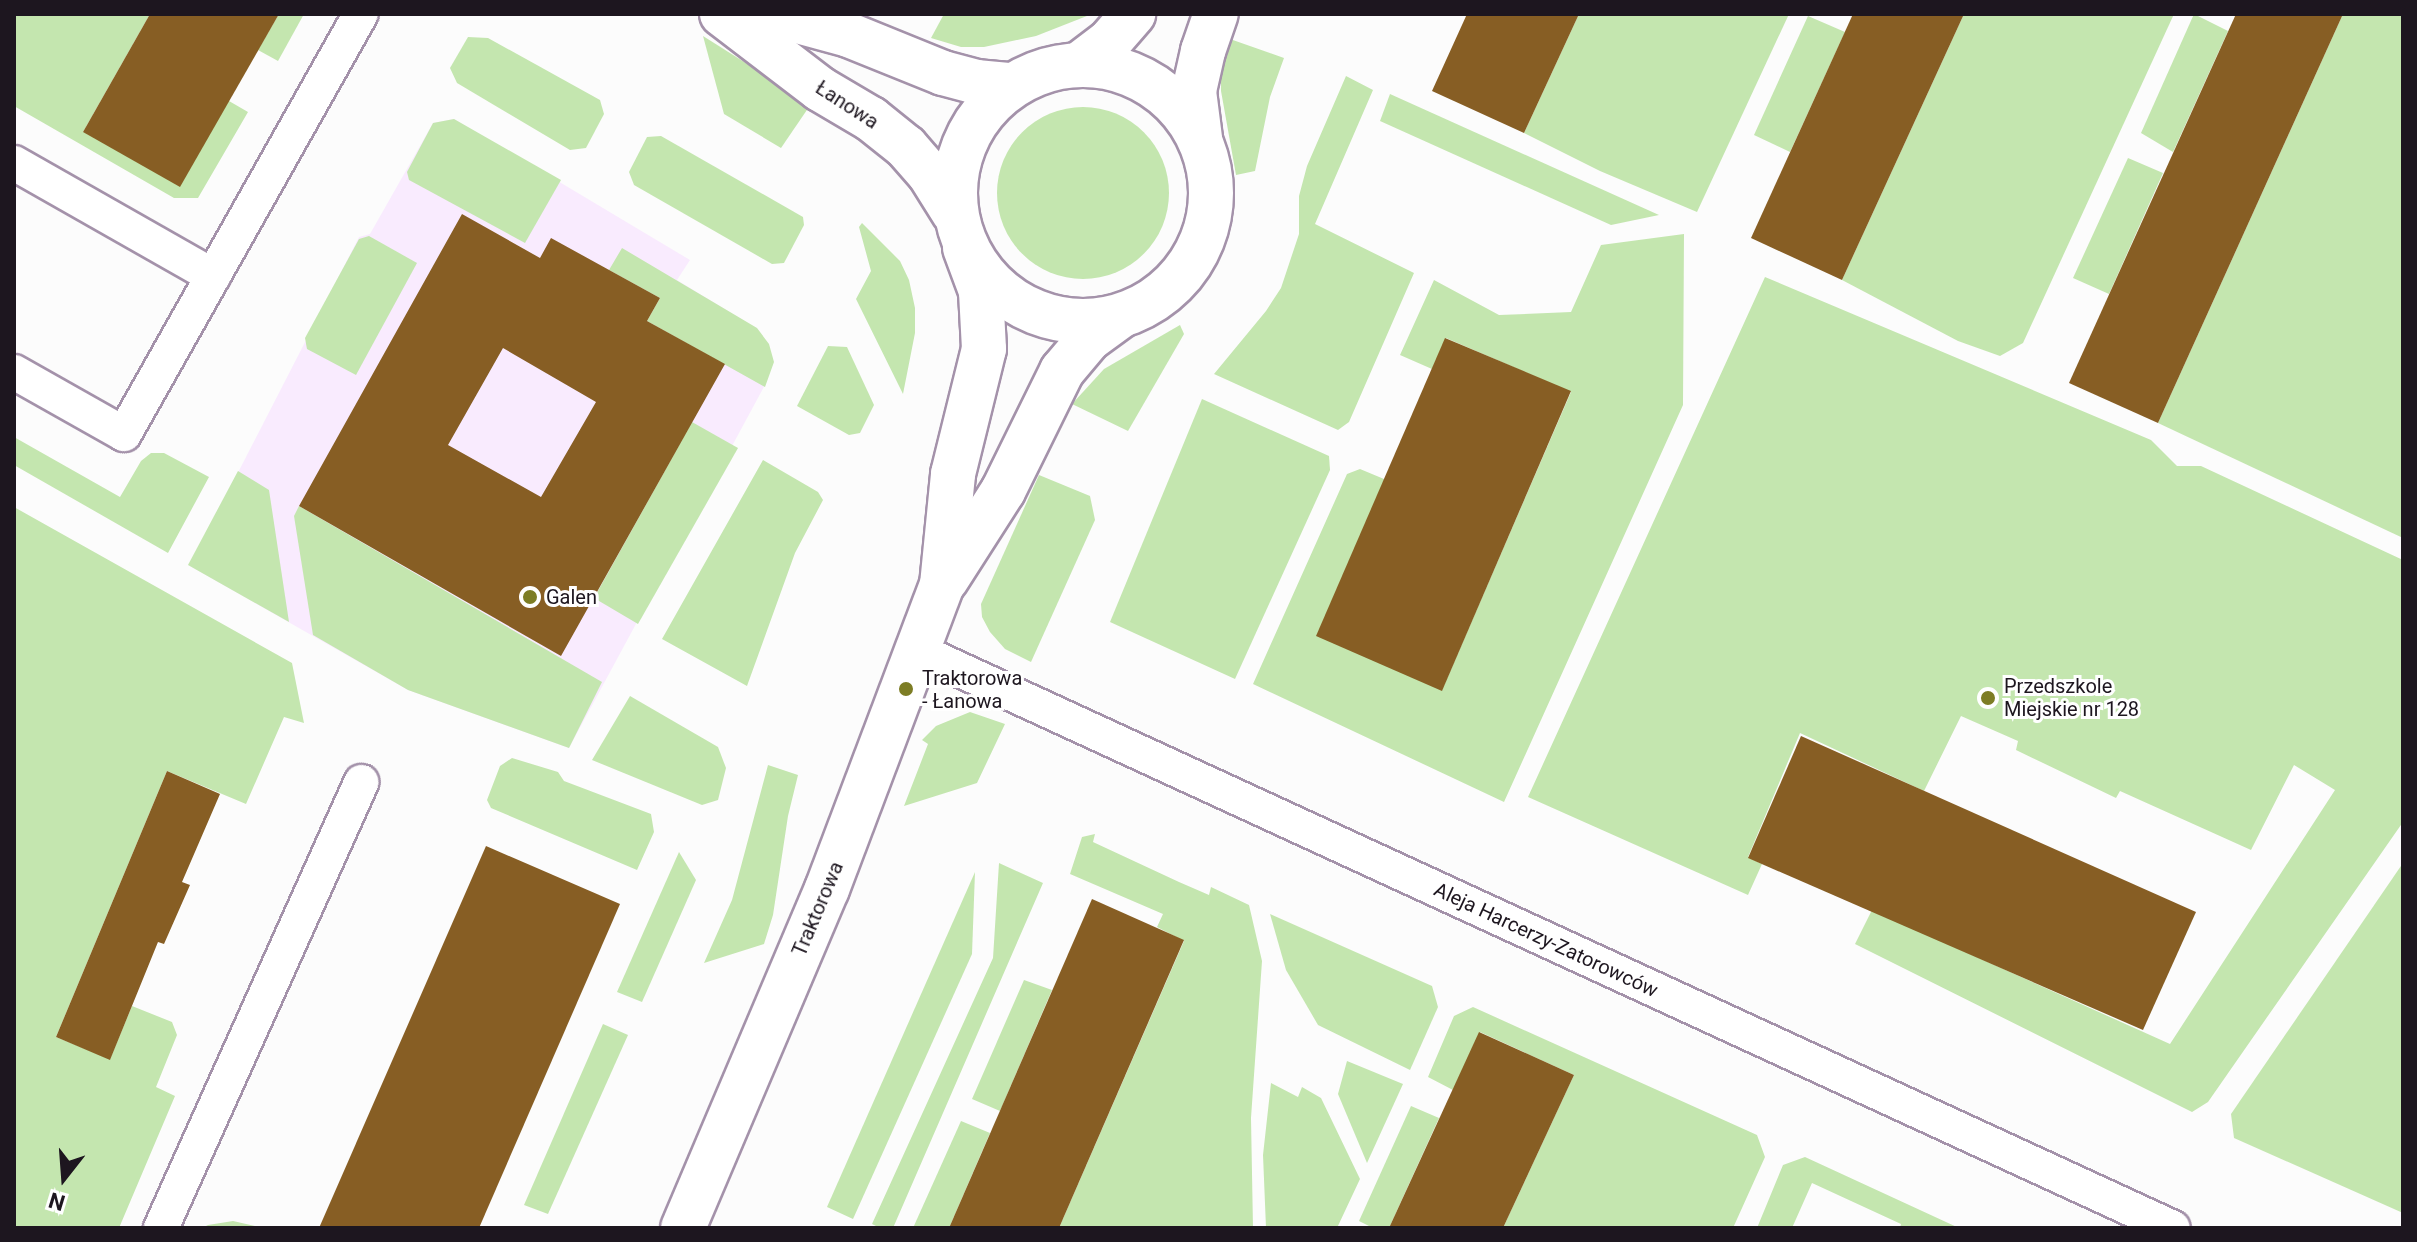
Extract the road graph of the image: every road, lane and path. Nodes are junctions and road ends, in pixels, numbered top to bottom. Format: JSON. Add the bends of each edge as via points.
{"nodes":[{"id":1,"x":361,"y":14,"type":"edge"},
{"id":2,"x":722,"y":14,"type":"edge"},
{"id":3,"x":772,"y":14,"type":"edge"},
{"id":4,"x":1133,"y":14,"type":"edge"},
{"id":5,"x":1216,"y":14,"type":"edge"},
{"id":6,"x":1081,"y":63,"type":"junction"},
{"id":7,"x":1011,"y":85,"type":"junction"},
{"id":8,"x":1200,"y":138,"type":"junction"},
{"id":9,"x":14,"y":163,"type":"edge"},
{"id":10,"x":960,"y":230,"type":"junction"},
{"id":11,"x":213,"y":276,"type":"junction"},
{"id":12,"x":1121,"y":316,"type":"junction"},
{"id":13,"x":14,"y":372,"type":"edge"},
{"id":14,"x":942,"y":585,"type":"junction"},
{"id":15,"x":919,"y":651,"type":"junction"},
{"id":16,"x":361,"y":782,"type":"dead end"},
{"id":17,"x":161,"y":1228,"type":"edge"},
{"id":18,"x":683,"y":1228,"type":"edge"},
{"id":19,"x":2173,"y":1228,"type":"edge"}],
"edges":[{"from":1,"to":11,"type":"lane"},
{"from":2,"to":10,"type":"main road","name":"Łanowa","via":[[906,147],[929,173]]},
{"from":3,"to":7,"type":"main road","via":[[849,35],[943,73]]},
{"from":4,"to":6,"type":"main road"},
{"from":5,"to":8,"type":"main road","via":[[1194,91]]},
{"from":6,"to":7,"type":"main road","via":[[1045,70]]},
{"from":6,"to":8,"type":"main road","via":[[1117,69],[1151,84],[1180,107]]},
{"from":7,"to":10,"type":"main road","via":[[984,110],[964,141],[954,176]]},
{"from":8,"to":12,"type":"main road","via":[[1210,173],[1211,210],[1201,245],[1182,277],[1154,301]]},
{"from":9,"to":11,"type":"lane"},
{"from":10,"to":12,"type":"main road","via":[[986,278],[1025,307],[1048,317],[1084,322]]},
{"from":10,"to":14,"type":"main road","name":"Traktorowa","via":[[981,291],[984,349],[953,474]]},
{"from":11,"to":13,"type":"lane","via":[[124,434]]},
{"from":12,"to":14,"type":"main road","name":"Traktorowa","via":[[1089,339],[1062,371],[997,501]]},
{"from":14,"to":15,"type":"main road","name":"Traktorowa"},
{"from":15,"to":18,"type":"main road","name":"Traktorowa","via":[[827,889]]},
{"from":15,"to":19,"type":"lane","name":"Aleja Harcerzy-Zatorowców"},
{"from":16,"to":17,"type":"lane"}]}
